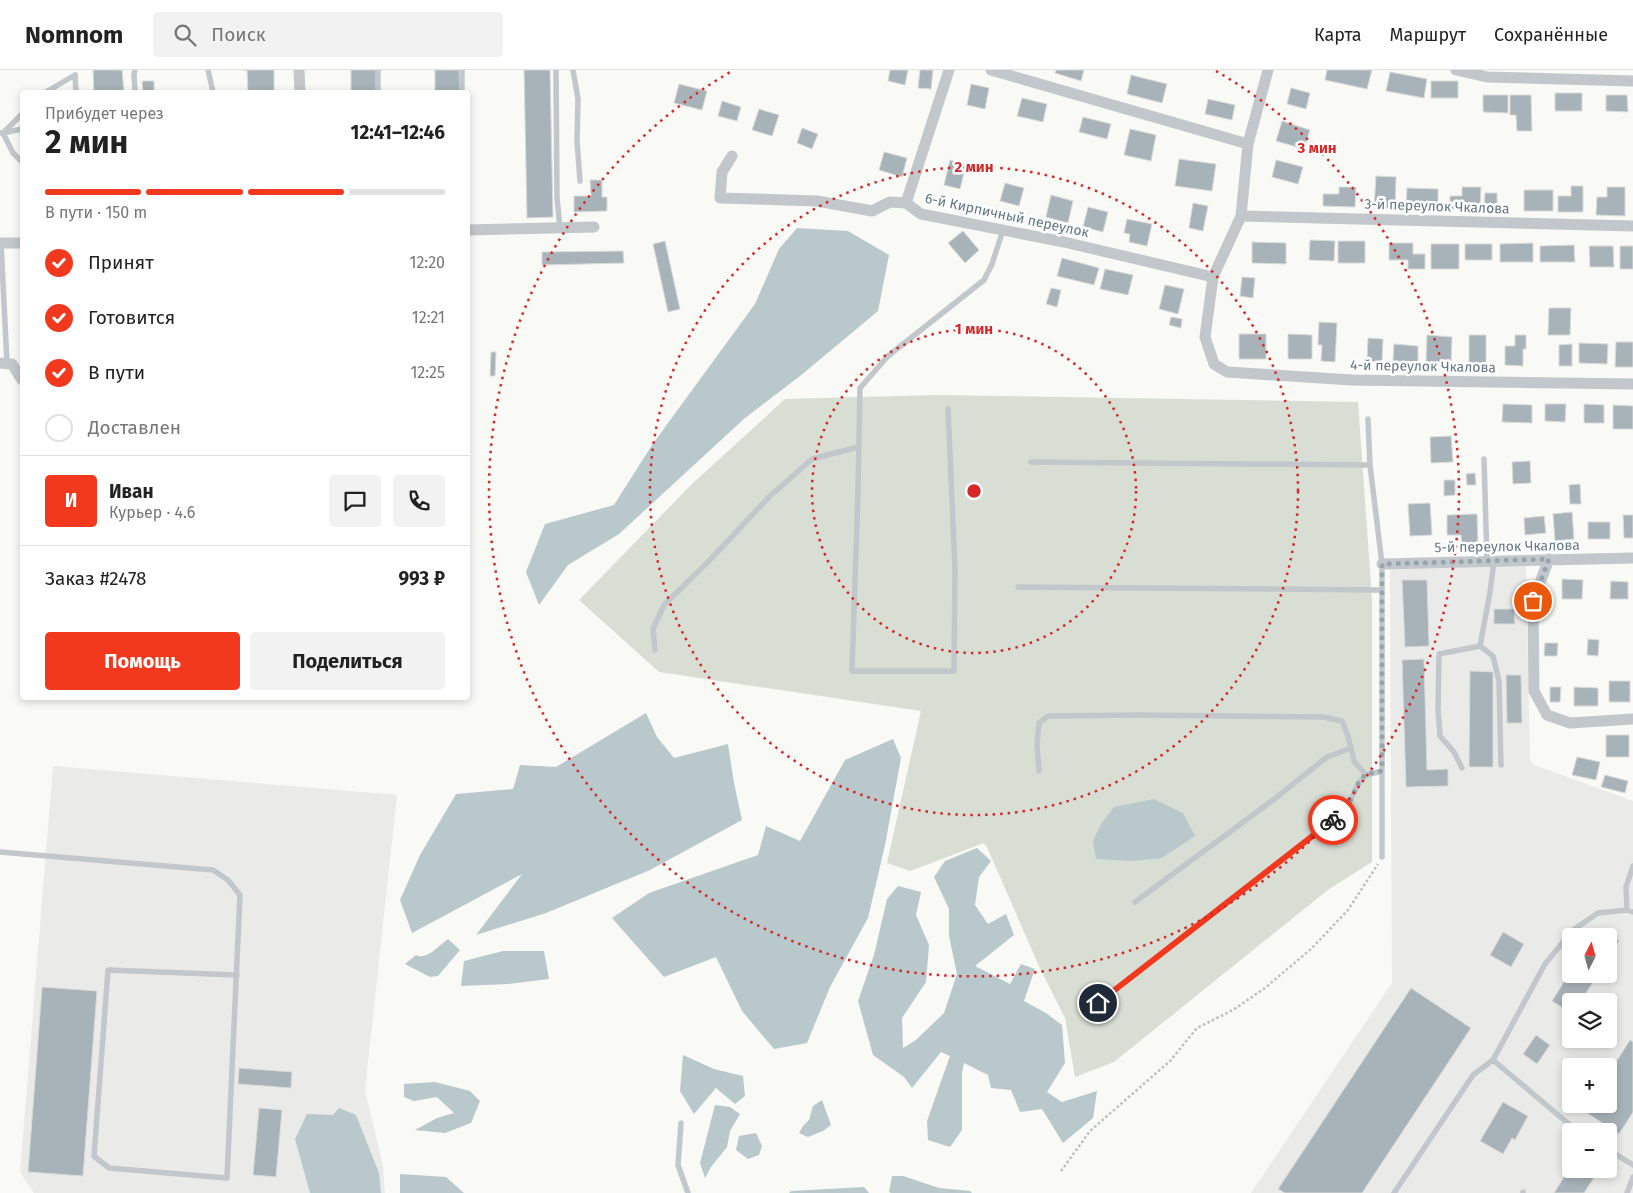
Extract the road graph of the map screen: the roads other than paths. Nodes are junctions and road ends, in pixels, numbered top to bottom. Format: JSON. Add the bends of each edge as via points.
{"nodes":[{"id":1,"x":135,"y":70,"type":"edge"},
{"id":2,"x":208,"y":70,"type":"edge"},
{"id":3,"x":299,"y":70,"type":"edge"},
{"id":4,"x":378,"y":70,"type":"edge"},
{"id":5,"x":462,"y":70,"type":"edge"},
{"id":6,"x":556,"y":70,"type":"edge"},
{"id":7,"x":573,"y":70,"type":"edge"},
{"id":8,"x":949,"y":70,"type":"edge"},
{"id":9,"x":991,"y":70,"type":"edge"},
{"id":10,"x":1268,"y":70,"type":"edge"},
{"id":11,"x":1456,"y":70,"type":"edge"},
{"id":12,"x":75,"y":73,"type":"edge"},
{"id":13,"x":1633,"y":82,"type":"edge"},
{"id":14,"x":49,"y":90,"type":"edge"},
{"id":15,"x":76,"y":90,"type":"edge"},
{"id":16,"x":135,"y":90,"type":"edge"},
{"id":17,"x":213,"y":90,"type":"edge"},
{"id":18,"x":300,"y":90,"type":"edge"},
{"id":19,"x":378,"y":90,"type":"edge"},
{"id":20,"x":462,"y":90,"type":"edge"},
{"id":21,"x":20,"y":116,"type":"edge"},
{"id":22,"x":20,"y":129,"type":"edge"},
{"id":23,"x":1,"y":133,"type":"edge"},
{"id":24,"x":1248,"y":144,"type":"junction"},
{"id":25,"x":732,"y":156,"type":"dead end"},
{"id":26,"x":20,"y":160,"type":"edge"},
{"id":27,"x":580,"y":181,"type":"dead end"},
{"id":28,"x":906,"y":203,"type":"junction"},
{"id":29,"x":1241,"y":216,"type":"junction"},
{"id":30,"x":1633,"y":226,"type":"edge"},
{"id":31,"x":594,"y":227,"type":"dead end"},
{"id":32,"x":560,"y":228,"type":"junction"},
{"id":33,"x":470,"y":230,"type":"edge"},
{"id":34,"x":1003,"y":230,"type":"junction"},
{"id":35,"x":1,"y":243,"type":"edge"},
{"id":36,"x":20,"y":243,"type":"edge"},
{"id":37,"x":1213,"y":276,"type":"junction"},
{"id":38,"x":3,"y":363,"type":"edge"},
{"id":39,"x":20,"y":377,"type":"edge"},
{"id":40,"x":1633,"y":384,"type":"edge"},
{"id":41,"x":948,"y":408,"type":"dead end"},
{"id":42,"x":1368,"y":419,"type":"dead end"},
{"id":43,"x":858,"y":447,"type":"junction"},
{"id":44,"x":1484,"y":459,"type":"dead end"},
{"id":45,"x":1031,"y":462,"type":"dead end"},
{"id":46,"x":1370,"y":465,"type":"junction"},
{"id":47,"x":1633,"y":558,"type":"edge"},
{"id":48,"x":1549,"y":559,"type":"junction"},
{"id":49,"x":1490,"y":561,"type":"junction"},
{"id":50,"x":1382,"y":564,"type":"junction"},
{"id":51,"x":1018,"y":587,"type":"dead end"},
{"id":52,"x":1382,"y":590,"type":"junction"},
{"id":53,"x":1480,"y":646,"type":"junction"},
{"id":54,"x":655,"y":650,"type":"dead end"},
{"id":55,"x":1633,"y":720,"type":"edge"},
{"id":56,"x":1351,"y":748,"type":"junction"},
{"id":57,"x":1501,"y":765,"type":"dead end"},
{"id":58,"x":1462,"y":768,"type":"dead end"},
{"id":59,"x":1039,"y":771,"type":"dead end"},
{"id":60,"x":1382,"y":771,"type":"junction"},
{"id":61,"x":1366,"y":774,"type":"junction"},
{"id":62,"x":0,"y":852,"type":"edge"},
{"id":63,"x":1382,"y":857,"type":"road end"},
{"id":64,"x":1633,"y":866,"type":"edge"},
{"id":65,"x":1135,"y":902,"type":"dead end"},
{"id":66,"x":1630,"y":911,"type":"edge"},
{"id":67,"x":237,"y":975,"type":"junction"},
{"id":68,"x":1098,"y":1003,"type":"dead end"},
{"id":69,"x":1493,"y":1060,"type":"junction"},
{"id":70,"x":681,"y":1123,"type":"dead end"},
{"id":71,"x":1568,"y":1123,"type":"edge"},
{"id":72,"x":1617,"y":1155,"type":"edge"},
{"id":73,"x":1633,"y":1165,"type":"edge"},
{"id":74,"x":1633,"y":1176,"type":"edge"},
{"id":75,"x":688,"y":1193,"type":"edge"},
{"id":76,"x":1394,"y":1193,"type":"edge"},
{"id":77,"x":1627,"y":1193,"type":"edge"}],
"edges":[{"from":1,"to":16,"type":"lane"},
{"from":2,"to":17,"type":"lane"},
{"from":3,"to":18,"type":"street"},
{"from":4,"to":19,"type":"lane"},
{"from":5,"to":20,"type":"lane"},
{"from":6,"to":32,"type":"lane"},
{"from":7,"to":27,"type":"lane","via":[[578,99]]},
{"from":8,"to":28,"type":"street"},
{"from":9,"to":24,"type":"street"},
{"from":10,"to":24,"type":"street"},
{"from":11,"to":13,"type":"street","via":[[1487,78]]},
{"from":12,"to":14,"type":"lane"},
{"from":12,"to":15,"type":"lane"},
{"from":21,"to":23,"type":"lane"},
{"from":22,"to":23,"type":"lane"},
{"from":23,"to":26,"type":"lane"},
{"from":24,"to":29,"type":"street"},
{"from":25,"to":28,"type":"street","name":"6-й Кирпичный переулок","via":[[722,172],[720,198],[817,201],[872,211],[890,202]]},
{"from":28,"to":34,"type":"street","name":"6-й Кирпичный переулок","via":[[921,214]]},
{"from":29,"to":30,"type":"street","name":"3-й переулок Чкалова"},
{"from":29,"to":37,"type":"street"},
{"from":31,"to":32,"type":"street"},
{"from":32,"to":33,"type":"street"},
{"from":34,"to":37,"type":"street","name":"6-й Кирпичный переулок"},
{"from":34,"to":43,"type":"lane","via":[[984,280],[888,356],[860,388]]},
{"from":35,"to":36,"type":"street"},
{"from":35,"to":38,"type":"lane"},
{"from":37,"to":40,"type":"street","name":"4-й переулок Чкалова","via":[[1206,337],[1214,364],[1227,372],[1352,380]]},
{"from":38,"to":39,"type":"street","via":[[12,364]]},
{"from":41,"to":43,"type":"lane","via":[[955,568],[954,671],[852,671]]},
{"from":42,"to":46,"type":"lane"},
{"from":43,"to":54,"type":"lane","via":[[812,459],[770,496],[664,605],[653,629]]},
{"from":44,"to":49,"type":"lane"},
{"from":45,"to":46,"type":"lane"},
{"from":46,"to":50,"type":"lane"},
{"from":47,"to":48,"type":"street","name":"5-й переулок Чкалова"},
{"from":48,"to":49,"type":"street","name":"5-й переулок Чкалова"},
{"from":48,"to":55,"type":"street","via":[[1533,601],[1534,691],[1546,715],[1570,723]]},
{"from":49,"to":50,"type":"street","name":"5-й переулок Чкалова"},
{"from":49,"to":53,"type":"lane","via":[[1490,592]]},
{"from":50,"to":52,"type":"lane"},
{"from":51,"to":52,"type":"lane"},
{"from":52,"to":60,"type":"lane"},
{"from":53,"to":57,"type":"lane","via":[[1493,656],[1499,681]]},
{"from":53,"to":58,"type":"lane","via":[[1439,654],[1440,736]]},
{"from":56,"to":59,"type":"lane","via":[[1342,722],[1323,717],[1048,716],[1039,723]]},
{"from":56,"to":61,"type":"lane","via":[[1354,762]]},
{"from":56,"to":65,"type":"lane","via":[[1327,758]]},
{"from":60,"to":61,"type":"lane"},
{"from":60,"to":63,"type":"lane"},
{"from":61,"to":68,"type":"lane","via":[[1347,807],[1328,824]]},
{"from":62,"to":67,"type":"lane","via":[[212,870],[228,880],[240,895]]},
{"from":64,"to":66,"type":"lane","via":[[1626,887]]},
{"from":66,"to":69,"type":"lane","via":[[1598,913],[1573,930],[1545,964]]},
{"from":67,"to":67,"type":"lane","via":[[227,1178],[109,1168],[94,1156],[108,970]]},
{"from":69,"to":71,"type":"lane"},
{"from":69,"to":76,"type":"lane","via":[[1473,1075]]},
{"from":70,"to":75,"type":"lane","via":[[678,1165]]},
{"from":72,"to":73,"type":"lane"},
{"from":74,"to":77,"type":"lane"}]}
